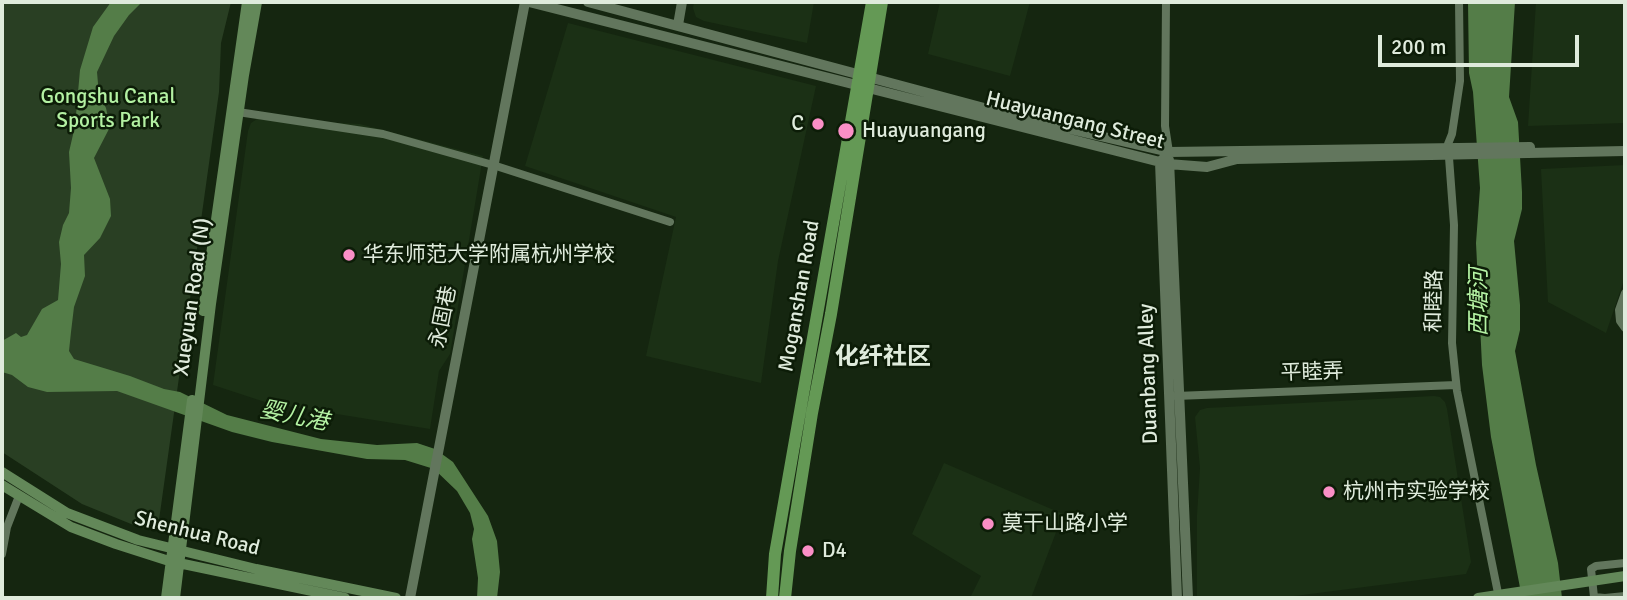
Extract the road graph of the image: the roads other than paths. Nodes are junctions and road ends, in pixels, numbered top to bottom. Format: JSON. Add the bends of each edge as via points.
{"nodes":[{"id":1,"x":247,"y":2,"type":"edge"},
{"id":2,"x":257,"y":2,"type":"edge"},
{"id":3,"x":527,"y":2,"type":"edge"},
{"id":4,"x":587,"y":2,"type":"edge"},
{"id":5,"x":682,"y":2,"type":"edge"},
{"id":6,"x":872,"y":2,"type":"edge"},
{"id":7,"x":882,"y":2,"type":"edge"},
{"id":8,"x":1166,"y":2,"type":"edge"},
{"id":9,"x":1459,"y":2,"type":"edge"},
{"id":10,"x":678,"y":25,"type":"junction"},
{"id":11,"x":864,"y":81,"type":"junction"},
{"id":12,"x":238,"y":112,"type":"junction"},
{"id":13,"x":1625,"y":144,"type":"edge"},
{"id":14,"x":1625,"y":151,"type":"edge"},
{"id":15,"x":1169,"y":152,"type":"junction"},
{"id":16,"x":1236,"y":155,"type":"junction"},
{"id":17,"x":1165,"y":163,"type":"junction"},
{"id":18,"x":493,"y":165,"type":"junction"},
{"id":19,"x":670,"y":222,"type":"dead end"},
{"id":20,"x":1625,"y":293,"type":"edge"},
{"id":21,"x":1625,"y":328,"type":"edge"},
{"id":22,"x":1457,"y":384,"type":"junction"},
{"id":23,"x":196,"y":394,"type":"junction"},
{"id":24,"x":1175,"y":396,"type":"junction"},
{"id":25,"x":2,"y":472,"type":"edge"},
{"id":26,"x":2,"y":485,"type":"edge"},
{"id":27,"x":19,"y":496,"type":"junction"},
{"id":28,"x":2,"y":554,"type":"edge"},
{"id":29,"x":175,"y":556,"type":"junction"},
{"id":30,"x":1625,"y":563,"type":"edge"},
{"id":31,"x":1625,"y":576,"type":"edge"},
{"id":32,"x":1625,"y":583,"type":"edge"},
{"id":33,"x":1625,"y":596,"type":"edge"},
{"id":34,"x":166,"y":598,"type":"edge"},
{"id":35,"x":175,"y":598,"type":"edge"},
{"id":36,"x":345,"y":598,"type":"edge"},
{"id":37,"x":396,"y":598,"type":"edge"},
{"id":38,"x":410,"y":598,"type":"edge"},
{"id":39,"x":772,"y":598,"type":"edge"},
{"id":40,"x":785,"y":598,"type":"edge"},
{"id":41,"x":1177,"y":598,"type":"edge"},
{"id":42,"x":1188,"y":598,"type":"edge"},
{"id":43,"x":1478,"y":598,"type":"edge"},
{"id":44,"x":1499,"y":598,"type":"edge"},
{"id":45,"x":1524,"y":598,"type":"edge"}],
"edges":[{"from":1,"to":23,"type":"main road","name":"Xueyuan Road (N)"},
{"from":2,"to":12,"type":"main road","name":"Xueyuan Road (N)"},
{"from":3,"to":11,"type":"street","name":"Huayuangang Street"},
{"from":3,"to":18,"type":"street","name":"永固巷"},
{"from":4,"to":10,"type":"street","name":"Huayuangang Street"},
{"from":5,"to":10,"type":"street"},
{"from":6,"to":11,"type":"main road","name":"Moganshan Road"},
{"from":7,"to":11,"type":"main road","name":"Moganshan Road"},
{"from":8,"to":15,"type":"street"},
{"from":9,"to":22,"type":"street","name":"和睦路","via":[[1460,80],[1448,144],[1454,225],[1451,343]]},
{"from":10,"to":11,"type":"street","name":"Huayuangang Street"},
{"from":11,"to":15,"type":"street","name":"Huayuangang Street"},
{"from":11,"to":17,"type":"street","name":"Huayuangang Street"},
{"from":11,"to":39,"type":"main road","name":"Moganshan Road","via":[[775,554]]},
{"from":11,"to":40,"type":"main road","name":"Moganshan Road"},
{"from":12,"to":18,"type":"street","via":[[383,134]]},
{"from":12,"to":23,"type":"main road","name":"Xueyuan Road (N)"},
{"from":13,"to":16,"type":"street","name":"Huayuangang Street"},
{"from":14,"to":16,"type":"street","name":"Huayuangang Street"},
{"from":15,"to":16,"type":"street","name":"Huayuangang Street"},
{"from":15,"to":17,"type":"street"},
{"from":16,"to":17,"type":"street","name":"Huayuangang Street","via":[[1207,167]]},
{"from":17,"to":24,"type":"street","name":"Duanbang Alley"},
{"from":18,"to":19,"type":"street"},
{"from":18,"to":38,"type":"street","name":"永固巷"},
{"from":20,"to":21,"type":"street","via":[[1619,310]]},
{"from":22,"to":24,"type":"street","name":"平睦弄"},
{"from":22,"to":44,"type":"street","name":"和睦路"},
{"from":23,"to":29,"type":"main road","name":"Xueyuan Road (N)"},
{"from":23,"to":29,"type":"main road","name":"Xueyuan Road (N)","via":[[188,422]]},
{"from":24,"to":41,"type":"street","name":"Duanbang Alley"},
{"from":24,"to":42,"type":"street","name":"Duanbang Alley"},
{"from":25,"to":29,"type":"main road","name":"Shenhua Road","via":[[67,513]]},
{"from":26,"to":27,"type":"main road","name":"Shenhua Road"},
{"from":27,"to":28,"type":"street"},
{"from":27,"to":29,"type":"main road","name":"Shenhua Road","via":[[71,527]]},
{"from":29,"to":34,"type":"main road","name":"Xueyuan Road (N)"},
{"from":29,"to":35,"type":"main road","name":"Xueyuan Road (N)"},
{"from":29,"to":36,"type":"main road","name":"Shenhua Road"},
{"from":29,"to":37,"type":"main road","name":"Shenhua Road"},
{"from":30,"to":33,"type":"street","via":[[1591,569],[1594,597]]},
{"from":31,"to":43,"type":"main road"},
{"from":32,"to":45,"type":"main road"}]}
